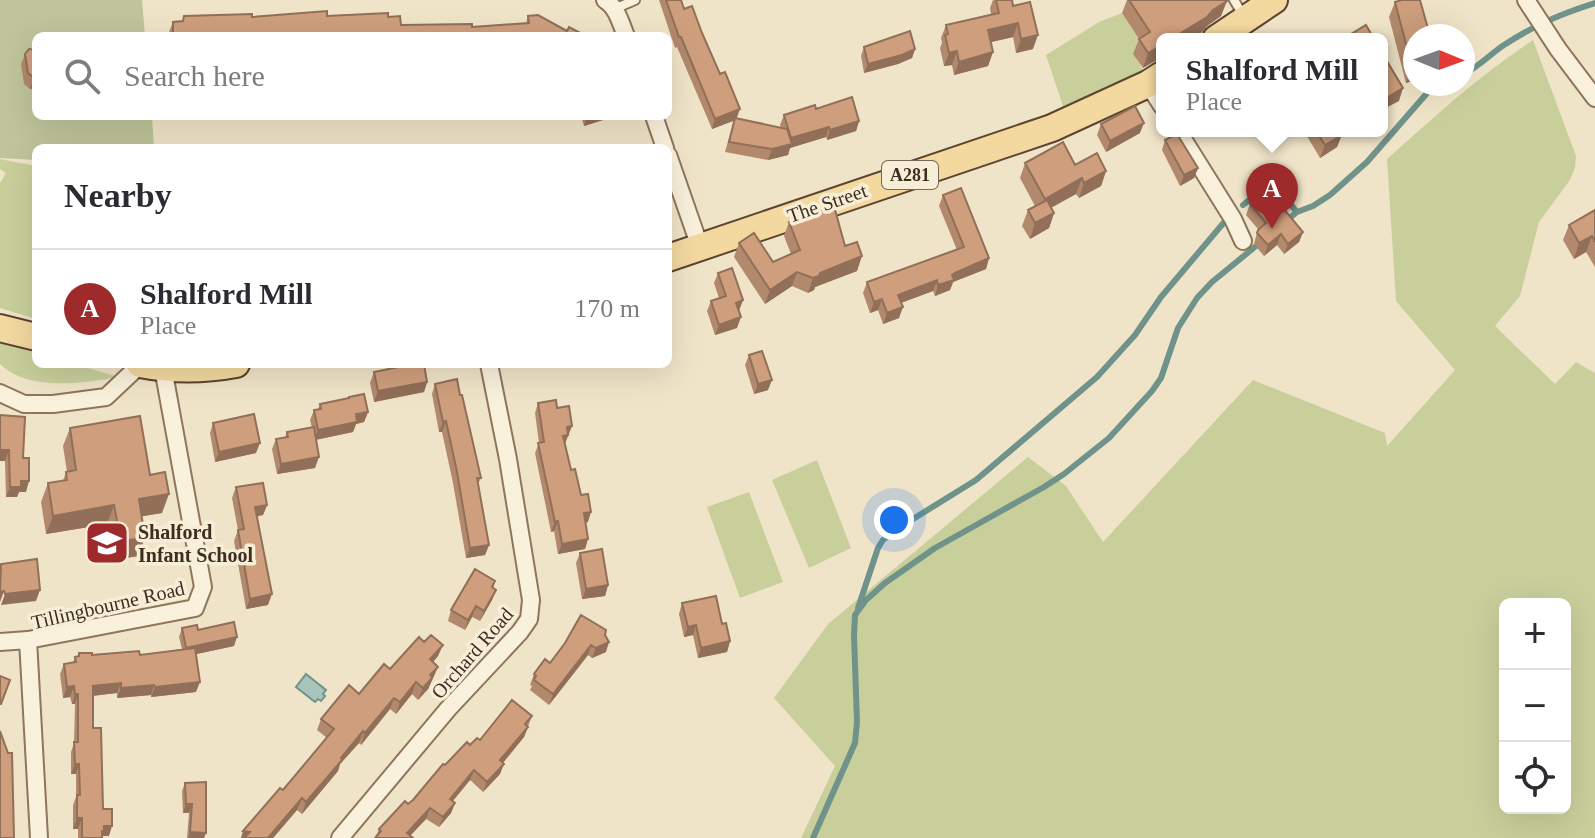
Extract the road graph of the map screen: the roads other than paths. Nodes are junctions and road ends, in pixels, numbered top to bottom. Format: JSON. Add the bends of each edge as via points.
{"nodes":[{"id":1,"x":635,"y":0,"type":"edge"},
{"id":2,"x":1274,"y":0,"type":"edge"},
{"id":3,"x":1528,"y":3,"type":"edge"},
{"id":4,"x":610,"y":5,"type":"edge"},
{"id":5,"x":1240,"y":10,"type":"edge"},
{"id":6,"x":624,"y":32,"type":"edge"},
{"id":7,"x":1221,"y":33,"type":"edge"},
{"id":8,"x":1156,"y":88,"type":"edge"},
{"id":9,"x":1595,"y":98,"type":"edge"},
{"id":10,"x":655,"y":120,"type":"edge"},
{"id":11,"x":1182,"y":137,"type":"edge"},
{"id":12,"x":664,"y":144,"type":"edge"},
{"id":13,"x":672,"y":166,"type":"edge"},
{"id":14,"x":1243,"y":241,"type":"dead end"},
{"id":15,"x":700,"y":247,"type":"junction"},
{"id":16,"x":672,"y":257,"type":"edge"},
{"id":17,"x":0,"y":328,"type":"edge"},
{"id":18,"x":32,"y":336,"type":"edge"},
{"id":19,"x":144,"y":368,"type":"edge"},
{"id":20,"x":149,"y":368,"type":"edge"},
{"id":21,"x":490,"y":368,"type":"edge"},
{"id":22,"x":0,"y":393,"type":"edge"},
{"id":23,"x":28,"y":640,"type":"junction"},
{"id":24,"x":0,"y":642,"type":"edge"},
{"id":25,"x":39,"y":838,"type":"edge"},
{"id":26,"x":340,"y":838,"type":"edge"}],
"edges":[{"from":1,"to":4,"type":"lane"},
{"from":2,"to":5,"type":"main road"},
{"from":3,"to":9,"type":"street"},
{"from":4,"to":6,"type":"street"},
{"from":5,"to":7,"type":"main road"},
{"from":8,"to":15,"type":"main road","name":"The Street","number":"A281"},
{"from":10,"to":12,"type":"street"},
{"from":11,"to":14,"type":"street"},
{"from":13,"to":15,"type":"street"},
{"from":15,"to":16,"type":"main road","name":"The Street","number":"A281"},
{"from":17,"to":18,"type":"main road"},
{"from":19,"to":22,"type":"street","via":[[106,397],[24,404]]},
{"from":20,"to":23,"type":"street","name":"Tillingbourne Road","via":[[203,587],[195,608]]},
{"from":21,"to":26,"type":"street","name":"Orchard Road","via":[[531,600],[529,619]]},
{"from":23,"to":24,"type":"street"},
{"from":23,"to":25,"type":"street","name":"Tillingbourne Road"}]}
